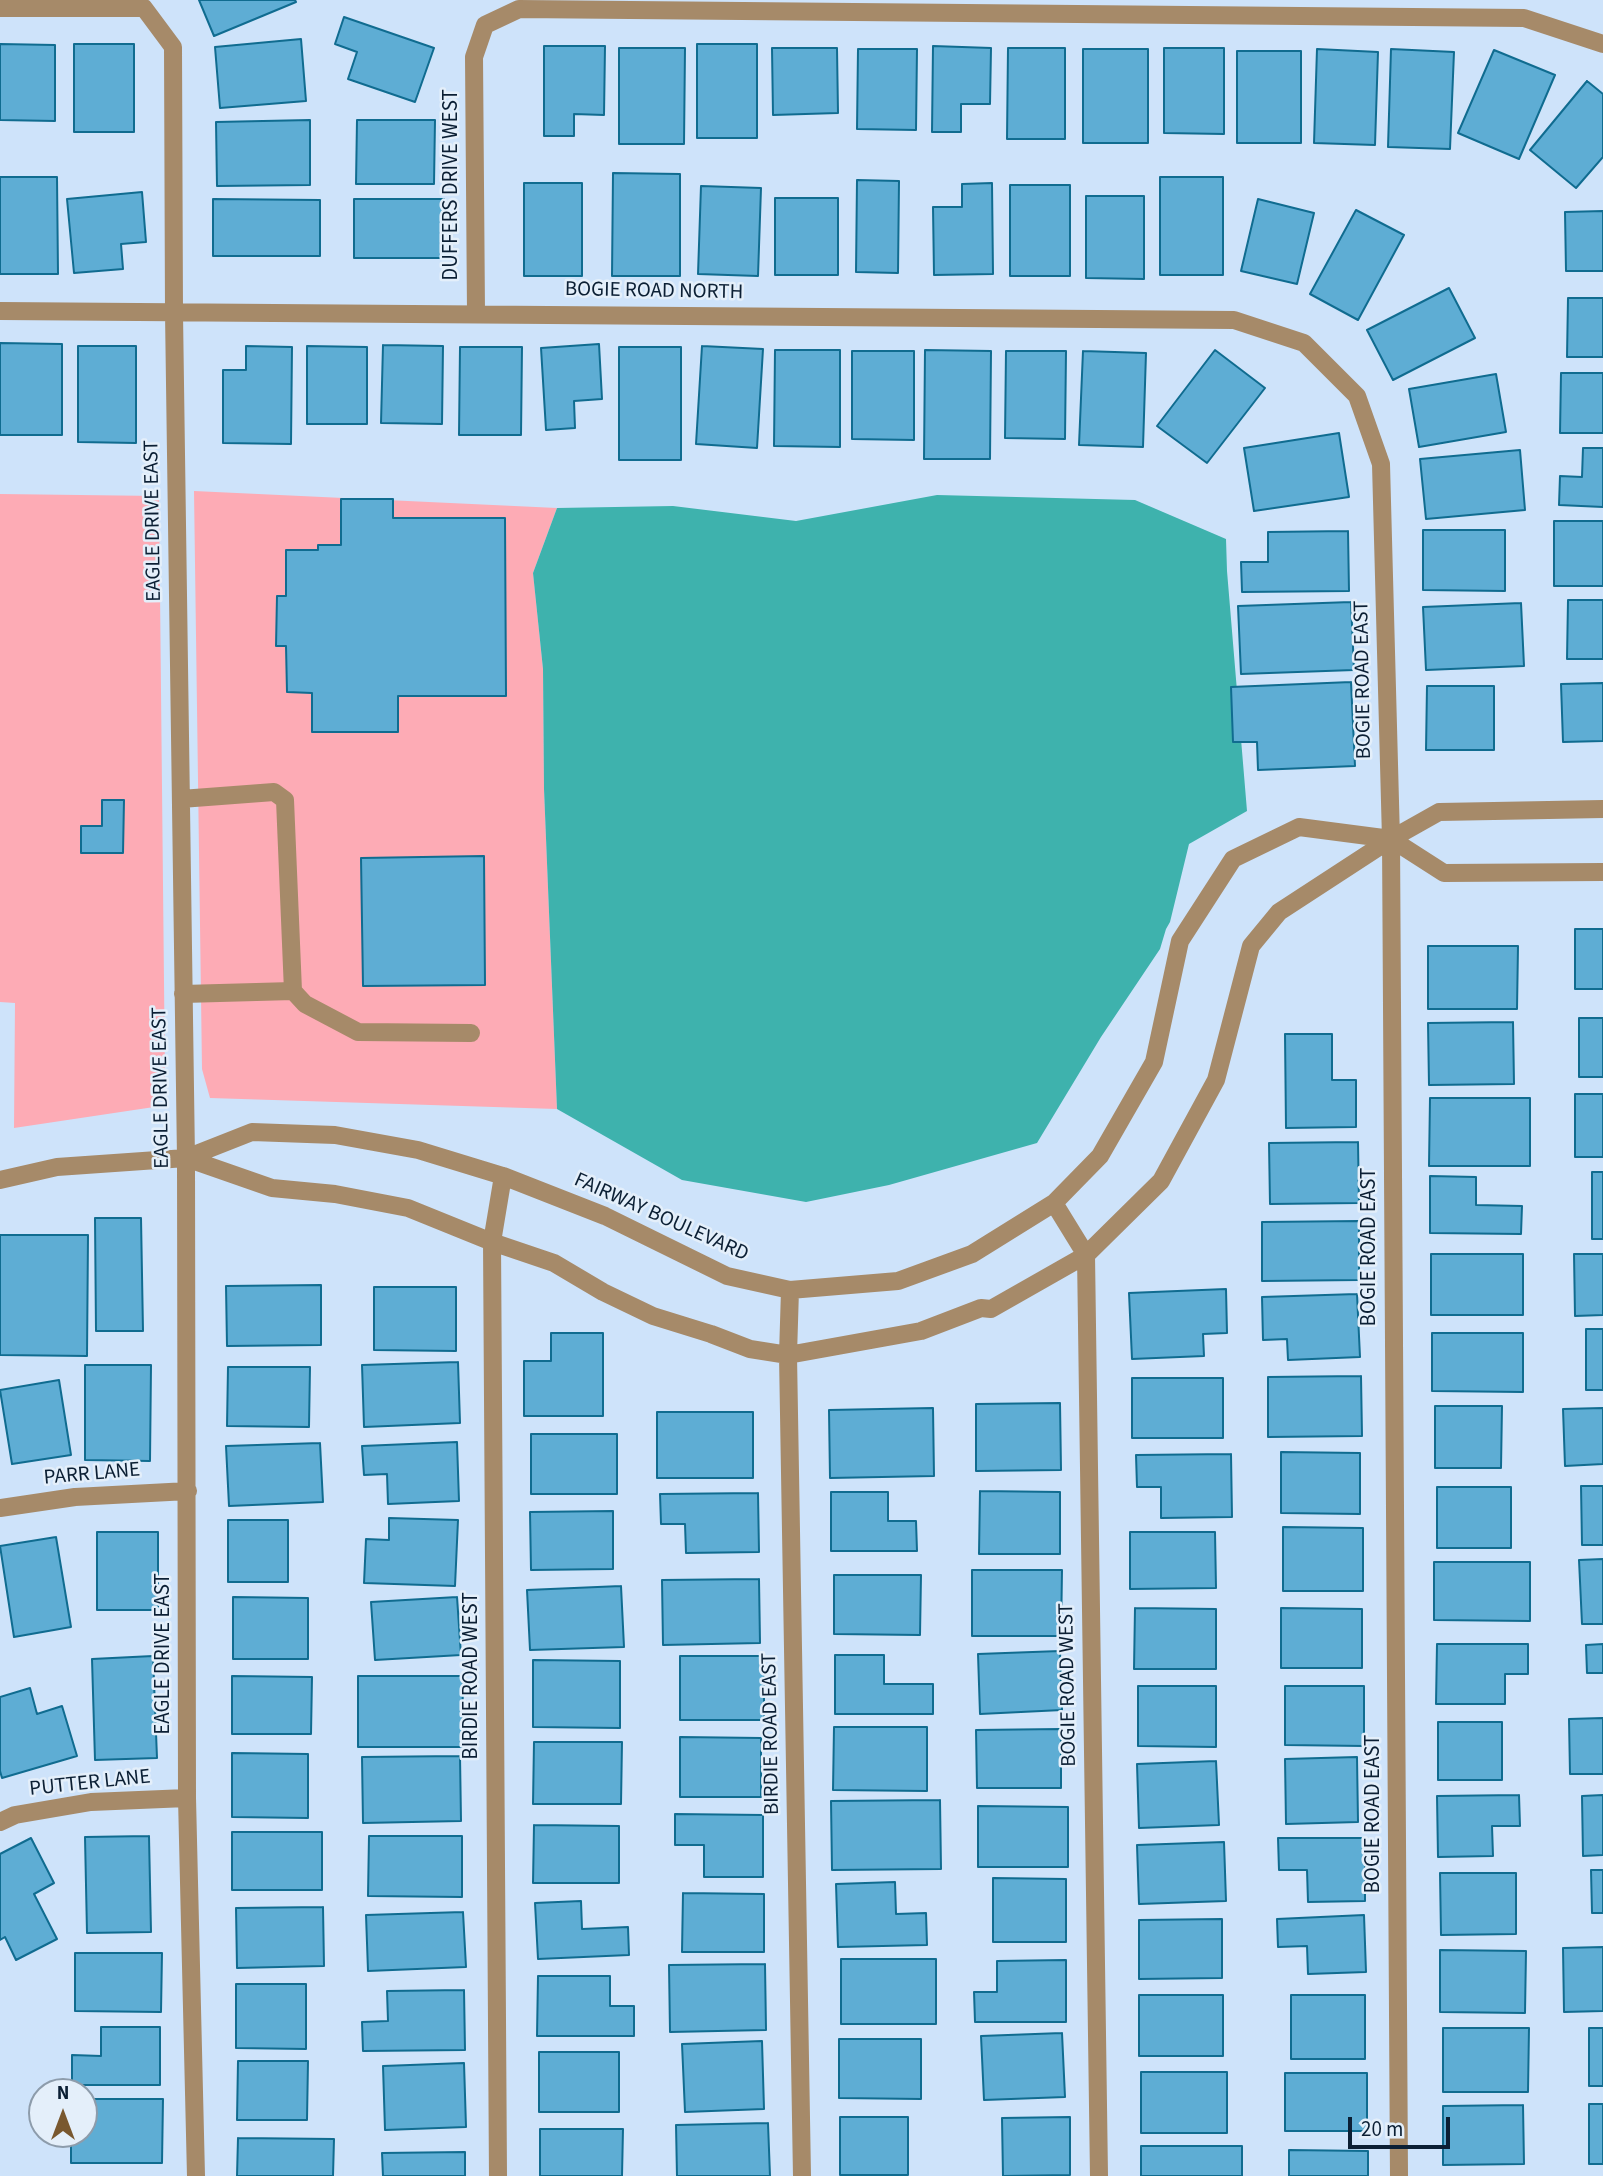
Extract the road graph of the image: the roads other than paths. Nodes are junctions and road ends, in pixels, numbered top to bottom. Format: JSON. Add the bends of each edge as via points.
{"nodes":[{"id":1,"x":0,"y":8,"type":"edge"},
{"id":2,"x":1603,"y":44,"type":"edge"},
{"id":3,"x":0,"y":311,"type":"edge"},
{"id":4,"x":174,"y":313,"type":"junction"},
{"id":5,"x":476,"y":313,"type":"junction"},
{"id":6,"x":1304,"y":343,"type":"joint"},
{"id":7,"x":181,"y":799,"type":"junction"},
{"id":8,"x":1603,"y":809,"type":"edge"},
{"id":9,"x":1391,"y":839,"type":"junction"},
{"id":10,"x":1603,"y":872,"type":"edge"},
{"id":11,"x":293,"y":991,"type":"junction"},
{"id":12,"x":183,"y":994,"type":"junction"},
{"id":13,"x":471,"y":1033,"type":"dead end"},
{"id":14,"x":186,"y":1158,"type":"junction"},
{"id":15,"x":503,"y":1176,"type":"junction"},
{"id":16,"x":0,"y":1180,"type":"edge"},
{"id":17,"x":1054,"y":1203,"type":"junction"},
{"id":18,"x":492,"y":1241,"type":"junction"},
{"id":19,"x":1086,"y":1255,"type":"junction"},
{"id":20,"x":790,"y":1290,"type":"junction"},
{"id":21,"x":788,"y":1355,"type":"junction"},
{"id":22,"x":188,"y":1490,"type":"junction"},
{"id":23,"x":0,"y":1508,"type":"edge"},
{"id":24,"x":187,"y":1798,"type":"junction"},
{"id":25,"x":0,"y":1822,"type":"edge"},
{"id":26,"x":196,"y":2176,"type":"edge"},
{"id":27,"x":498,"y":2176,"type":"edge"},
{"id":28,"x":802,"y":2176,"type":"edge"},
{"id":29,"x":1099,"y":2176,"type":"edge"},
{"id":30,"x":1399,"y":2176,"type":"edge"}],
"edges":[{"from":1,"to":4,"type":"street","name":"EAGLE DRIVE EAST","via":[[144,8],[173,47]]},
{"from":2,"to":5,"type":"street","name":"DUFFERS DRIVE WEST","via":[[1524,18],[519,9],[485,24],[474,57]]},
{"from":3,"to":4,"type":"street","name":"BOGIE ROAD NORTH"},
{"from":4,"to":5,"type":"street","name":"BOGIE ROAD NORTH"},
{"from":4,"to":7,"type":"street","name":"EAGLE DRIVE EAST"},
{"from":5,"to":6,"type":"street","name":"BOGIE ROAD NORTH","via":[[1234,320]]},
{"from":6,"to":9,"type":"street","name":"BOGIE ROAD EAST","via":[[1357,396],[1381,464]]},
{"from":7,"to":11,"type":"street","via":[[274,792],[285,800]]},
{"from":7,"to":12,"type":"street","name":"EAGLE DRIVE EAST"},
{"from":8,"to":9,"type":"street","name":"FAIRWAY BOULEVARD","via":[[1439,811]]},
{"from":9,"to":10,"type":"street","name":"FAIRWAY BOULEVARD","via":[[1444,873]]},
{"from":9,"to":17,"type":"street","name":"FAIRWAY BOULEVARD","via":[[1299,827],[1233,859],[1180,941],[1154,1062],[1101,1156]]},
{"from":9,"to":19,"type":"street","name":"FAIRWAY BOULEVARD","via":[[1279,912],[1251,946],[1216,1080],[1161,1181]]},
{"from":9,"to":30,"type":"street","name":"BOGIE ROAD EAST"},
{"from":11,"to":12,"type":"street"},
{"from":11,"to":13,"type":"street","via":[[304,1004],[358,1032]]},
{"from":12,"to":14,"type":"street","name":"EAGLE DRIVE EAST"},
{"from":14,"to":15,"type":"street","name":"FAIRWAY BOULEVARD","via":[[252,1132],[335,1135],[418,1150]]},
{"from":14,"to":16,"type":"street","name":"FAIRWAY BOULEVARD","via":[[57,1167]]},
{"from":14,"to":18,"type":"street","name":"FAIRWAY BOULEVARD","via":[[272,1188],[408,1208]]},
{"from":14,"to":22,"type":"street","name":"EAGLE DRIVE EAST"},
{"from":15,"to":18,"type":"street","name":"BIRDIE ROAD WEST"},
{"from":15,"to":20,"type":"street","name":"FAIRWAY BOULEVARD","via":[[605,1216],[727,1276]]},
{"from":17,"to":19,"type":"street"},
{"from":17,"to":20,"type":"street","name":"FAIRWAY BOULEVARD","via":[[972,1254],[898,1281]]},
{"from":18,"to":21,"type":"street","name":"FAIRWAY BOULEVARD","via":[[554,1263],[653,1316],[750,1349]]},
{"from":18,"to":27,"type":"street","name":"BIRDIE ROAD WEST"},
{"from":19,"to":21,"type":"street","name":"FAIRWAY BOULEVARD","via":[[991,1309],[981,1308],[921,1331]]},
{"from":19,"to":29,"type":"street","name":"BOGIE ROAD WEST"},
{"from":20,"to":21,"type":"street","name":"BIRDIE ROAD EAST"},
{"from":21,"to":28,"type":"street","name":"BIRDIE ROAD EAST"},
{"from":22,"to":23,"type":"street","name":"PARR LANE","via":[[75,1497]]},
{"from":22,"to":24,"type":"street","name":"EAGLE DRIVE EAST"},
{"from":24,"to":25,"type":"street","name":"PUTTER LANE","via":[[91,1802],[15,1815]]},
{"from":24,"to":26,"type":"street","name":"EAGLE DRIVE EAST"}]}
